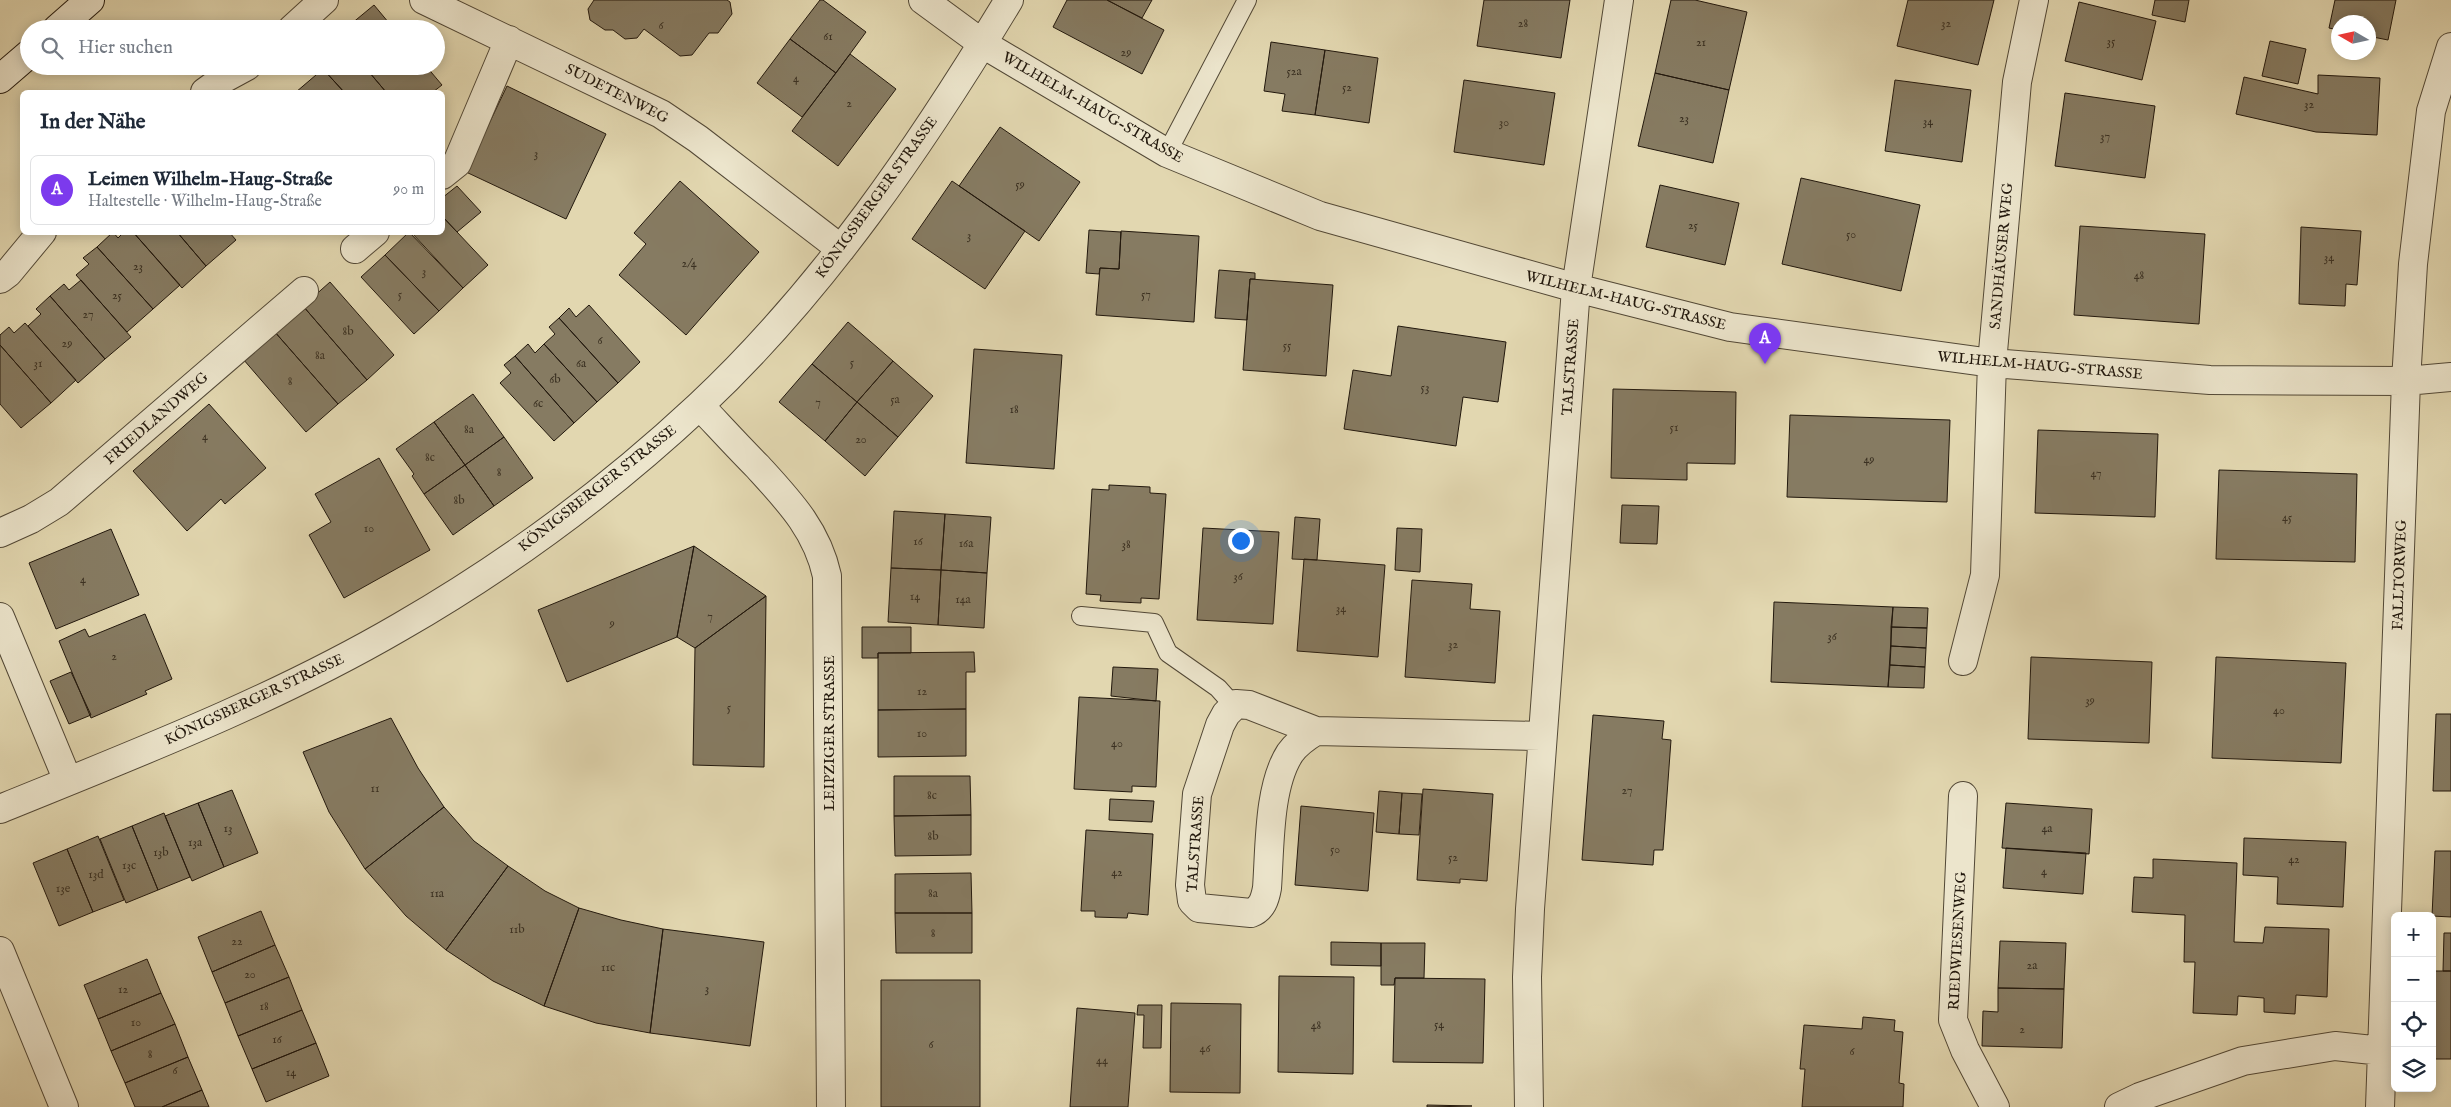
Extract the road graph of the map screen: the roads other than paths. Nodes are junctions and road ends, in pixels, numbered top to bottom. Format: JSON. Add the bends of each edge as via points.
{"nodes":[{"id":1,"x":90,"y":0,"type":"edge"},
{"id":2,"x":324,"y":0,"type":"edge"},
{"id":3,"x":424,"y":0,"type":"edge"},
{"id":4,"x":923,"y":0,"type":"edge"},
{"id":5,"x":1009,"y":0,"type":"edge"},
{"id":6,"x":1247,"y":0,"type":"edge"},
{"id":7,"x":1620,"y":0,"type":"edge"},
{"id":8,"x":2034,"y":0,"type":"edge"},
{"id":9,"x":67,"y":20,"type":"edge"},
{"id":10,"x":302,"y":20,"type":"edge"},
{"id":11,"x":509,"y":40,"type":"junction"},
{"id":12,"x":982,"y":44,"type":"junction"},
{"id":13,"x":2451,"y":47,"type":"edge"},
{"id":14,"x":20,"y":62,"type":"edge"},
{"id":15,"x":230,"y":75,"type":"edge"},
{"id":16,"x":0,"y":79,"type":"edge"},
{"id":17,"x":208,"y":90,"type":"edge"},
{"id":18,"x":1167,"y":153,"type":"junction"},
{"id":19,"x":445,"y":173,"type":"edge"},
{"id":20,"x":40,"y":235,"type":"edge"},
{"id":21,"x":841,"y":249,"type":"junction"},
{"id":22,"x":0,"y":278,"type":"edge"},
{"id":23,"x":1576,"y":288,"type":"junction"},
{"id":24,"x":304,"y":291,"type":"dead end"},
{"id":25,"x":1992,"y":364,"type":"junction"},
{"id":26,"x":2451,"y":376,"type":"edge"},
{"id":27,"x":2406,"y":381,"type":"junction"},
{"id":28,"x":700,"y":406,"type":"junction"},
{"id":29,"x":0,"y":533,"type":"edge"},
{"id":30,"x":1081,"y":616,"type":"dead end"},
{"id":31,"x":0,"y":617,"type":"edge"},
{"id":32,"x":1964,"y":661,"type":"dead end"},
{"id":33,"x":1234,"y":706,"type":"junction"},
{"id":34,"x":1316,"y":731,"type":"junction"},
{"id":35,"x":1541,"y":736,"type":"junction"},
{"id":36,"x":68,"y":781,"type":"junction"},
{"id":37,"x":1963,"y":796,"type":"dead end"},
{"id":38,"x":0,"y":809,"type":"edge"},
{"id":39,"x":0,"y":951,"type":"edge"},
{"id":40,"x":2382,"y":1051,"type":"junction"},
{"id":41,"x":64,"y":1107,"type":"edge"},
{"id":42,"x":831,"y":1107,"type":"edge"},
{"id":43,"x":1529,"y":1107,"type":"edge"},
{"id":44,"x":1995,"y":1107,"type":"edge"},
{"id":45,"x":2119,"y":1107,"type":"edge"},
{"id":46,"x":2380,"y":1107,"type":"edge"}],
"edges":[{"from":1,"to":9,"type":"street"},
{"from":2,"to":10,"type":"street"},
{"from":3,"to":11,"type":"street","name":"SUDETENWEG"},
{"from":4,"to":12,"type":"street","name":"WILHELM-HAUG-STRASSE"},
{"from":5,"to":12,"type":"street","name":"KÖNIGSBERGER STRASSE"},
{"from":6,"to":18,"type":"lane"},
{"from":7,"to":23,"type":"street","name":"TALSTRASSE"},
{"from":8,"to":25,"type":"street","name":"SANDHÄUSER WEG","via":[[2016,82]]},
{"from":11,"to":19,"type":"street","via":[[457,163]]},
{"from":11,"to":21,"type":"street","name":"SUDETENWEG","via":[[661,114]]},
{"from":12,"to":18,"type":"street","name":"WILHELM-HAUG-STRASSE"},
{"from":12,"to":21,"type":"street","name":"KÖNIGSBERGER STRASSE","via":[[906,159]]},
{"from":13,"to":27,"type":"street","name":"FALLTORWEG","via":[[2431,111],[2412,264]]},
{"from":14,"to":16,"type":"street"},
{"from":15,"to":17,"type":"street"},
{"from":18,"to":23,"type":"street","name":"WILHELM-HAUG-STRASSE","via":[[1320,216]]},
{"from":20,"to":22,"type":"street","via":[[8,273]]},
{"from":21,"to":28,"type":"street","name":"KÖNIGSBERGER STRASSE","via":[[763,340]]},
{"from":23,"to":25,"type":"street","name":"WILHELM-HAUG-STRASSE","via":[[1730,326]]},
{"from":23,"to":35,"type":"street","name":"TALSTRASSE"},
{"from":24,"to":29,"type":"street","name":"FRIEDLANDWEG","via":[[59,502]]},
{"from":25,"to":27,"type":"street","name":"WILHELM-HAUG-STRASSE","via":[[2210,380]]},
{"from":25,"to":32,"type":"street","name":"SANDHÄUSER WEG","via":[[1985,576]]},
{"from":26,"to":27,"type":"street","name":"WILHELM-HAUG-STRASSE"},
{"from":27,"to":40,"type":"street","name":"FALLTORWEG"},
{"from":28,"to":36,"type":"street","name":"KÖNIGSBERGER STRASSE","via":[[574,510],[510,557],[400,627],[232,712]]},
{"from":28,"to":42,"type":"street","name":"LEIPZIGER STRASSE","via":[[806,521],[827,576]]},
{"from":30,"to":33,"type":"lane","via":[[1154,624],[1168,653],[1218,688]]},
{"from":31,"to":36,"type":"street"},
{"from":33,"to":34,"type":"street","via":[[1249,705]]},
{"from":33,"to":34,"type":"street","name":"TALSTRASSE","via":[[1220,726],[1197,794],[1190,884],[1192,901],[1199,908],[1252,913],[1262,905],[1267,888],[1277,786],[1290,753]]},
{"from":34,"to":35,"type":"street"},
{"from":35,"to":43,"type":"street","name":"TALSTRASSE","via":[[1527,977]]},
{"from":36,"to":38,"type":"street","name":"KÖNIGSBERGER STRASSE"},
{"from":37,"to":44,"type":"street","name":"RIEDWIESENWEG","via":[[1953,1020]]},
{"from":39,"to":41,"type":"street"},
{"from":40,"to":45,"type":"street","via":[[2334,1046],[2243,1061]]},
{"from":40,"to":46,"type":"street","name":"FALLTORWEG"}]}
